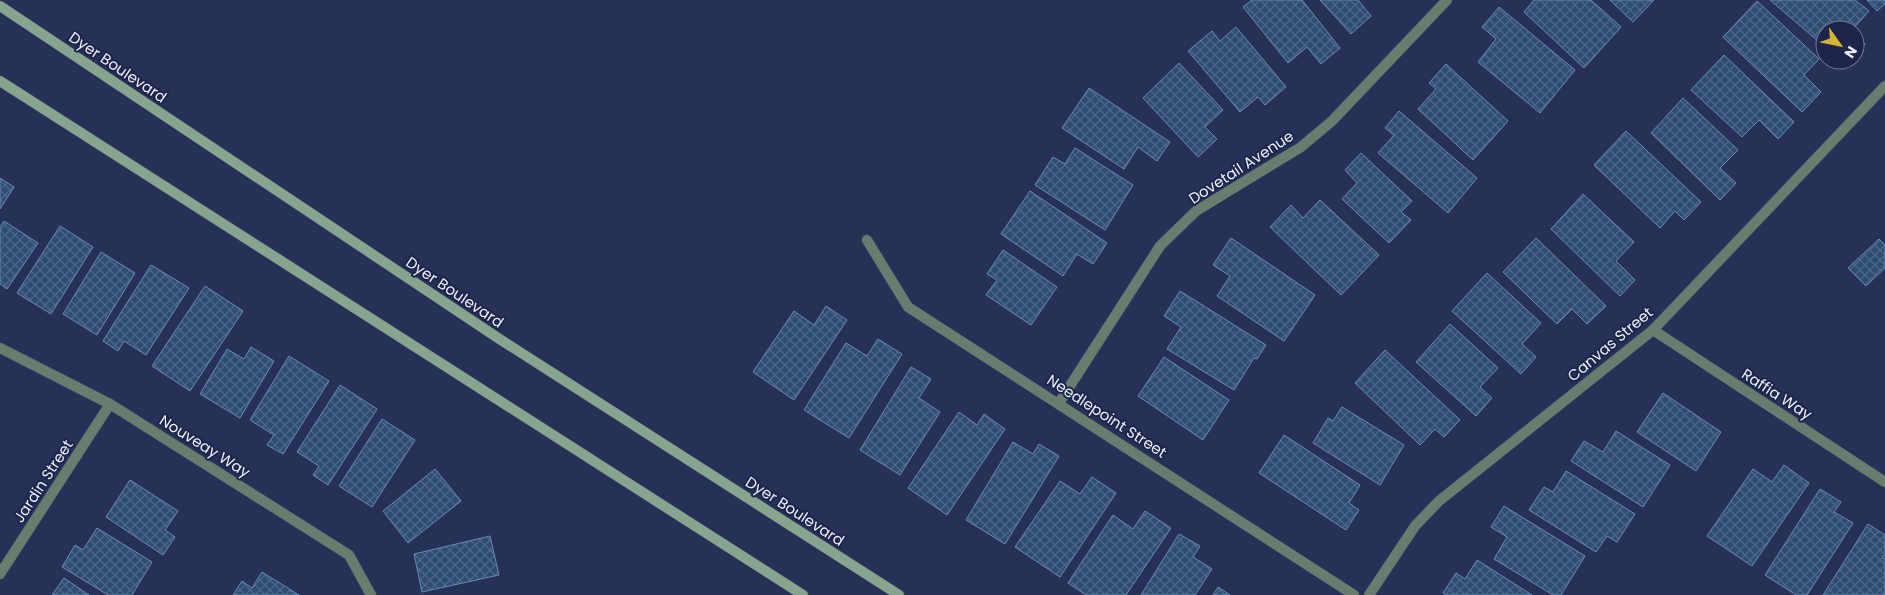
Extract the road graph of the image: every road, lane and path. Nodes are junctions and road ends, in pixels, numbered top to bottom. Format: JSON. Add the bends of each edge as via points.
{"nodes":[{"id":1,"x":1447,"y":0,"type":"edge"},
{"id":2,"x":0,"y":6,"type":"edge"},
{"id":3,"x":0,"y":81,"type":"edge"},
{"id":4,"x":1885,"y":86,"type":"edge"},
{"id":5,"x":867,"y":240,"type":"dead end"},
{"id":6,"x":1653,"y":330,"type":"junction"},
{"id":7,"x":0,"y":348,"type":"edge"},
{"id":8,"x":1059,"y":403,"type":"junction"},
{"id":9,"x":110,"y":404,"type":"junction"},
{"id":10,"x":1885,"y":482,"type":"edge"},
{"id":11,"x":0,"y":574,"type":"edge"},
{"id":12,"x":371,"y":595,"type":"edge"},
{"id":13,"x":803,"y":595,"type":"edge"},
{"id":14,"x":899,"y":595,"type":"edge"},
{"id":15,"x":1354,"y":595,"type":"edge"},
{"id":16,"x":1369,"y":595,"type":"edge"}],
"edges":[{"from":1,"to":8,"type":"street","name":"Dovetail Avenue","via":[[1332,121],[1301,147],[1196,212],[1160,246]]},
{"from":2,"to":14,"type":"main road","name":"Dyer Boulevard","via":[[498,338]]},
{"from":3,"to":13,"type":"main road"},
{"from":4,"to":6,"type":"street","name":"Canvas Street"},
{"from":5,"to":8,"type":"street","name":"Needlepoint Street","via":[[908,307]]},
{"from":6,"to":10,"type":"street","name":"Raffia Way"},
{"from":6,"to":16,"type":"street","name":"Canvas Street","via":[[1439,500],[1415,526]]},
{"from":7,"to":9,"type":"street","name":"Nouveay Way"},
{"from":8,"to":15,"type":"street","name":"Needlepoint Street"},
{"from":9,"to":11,"type":"street","name":"Jardin Street"},
{"from":9,"to":12,"type":"street","name":"Nouveay Way","via":[[349,555]]}]}
